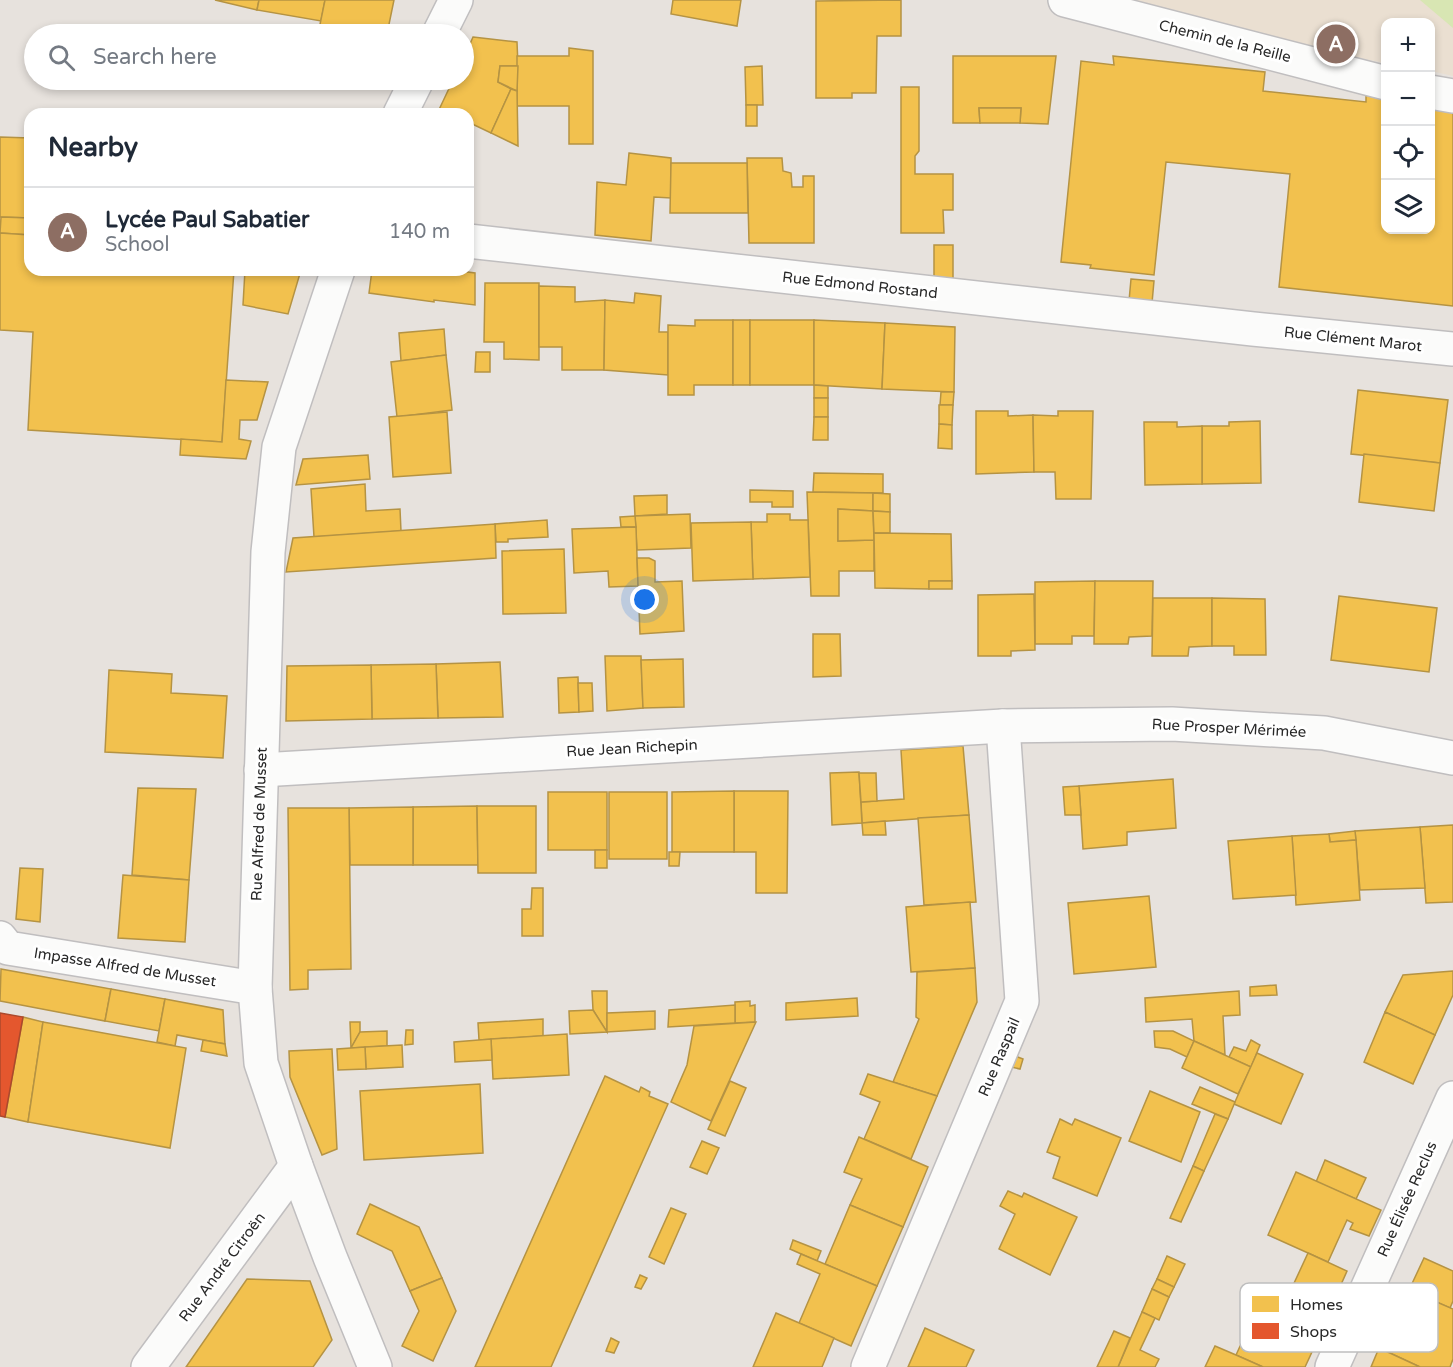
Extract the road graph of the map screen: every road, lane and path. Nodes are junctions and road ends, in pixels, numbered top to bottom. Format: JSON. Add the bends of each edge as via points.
{"nodes":[{"id":1,"x":456,"y":0,"type":"edge"},
{"id":2,"x":1065,"y":0,"type":"edge"},
{"id":3,"x":445,"y":24,"type":"edge"},
{"id":4,"x":1381,"y":82,"type":"edge"},
{"id":5,"x":412,"y":90,"type":"edge"},
{"id":6,"x":1435,"y":93,"type":"edge"},
{"id":7,"x":1453,"y":96,"type":"edge"},
{"id":8,"x":403,"y":108,"type":"edge"},
{"id":9,"x":474,"y":242,"type":"edge"},
{"id":10,"x":336,"y":276,"type":"edge"},
{"id":11,"x":1253,"y":329,"type":"joint"},
{"id":12,"x":1453,"y":349,"type":"edge"},
{"id":13,"x":1003,"y":726,"type":"junction"},
{"id":14,"x":1453,"y":759,"type":"edge"},
{"id":15,"x":261,"y":770,"type":"junction"},
{"id":16,"x":0,"y":938,"type":"edge"},
{"id":17,"x":255,"y":988,"type":"junction"},
{"id":18,"x":1453,"y":1098,"type":"edge"},
{"id":19,"x":296,"y":1166,"type":"junction"},
{"id":20,"x":1370,"y":1283,"type":"edge"},
{"id":21,"x":1339,"y":1352,"type":"edge"},
{"id":22,"x":148,"y":1367,"type":"edge"},
{"id":23,"x":375,"y":1367,"type":"edge"},
{"id":24,"x":868,"y":1367,"type":"edge"},
{"id":25,"x":1332,"y":1367,"type":"edge"}],
"edges":[{"from":1,"to":3,"type":"street"},
{"from":2,"to":4,"type":"street","name":"Chemin de la Reille"},
{"from":5,"to":8,"type":"street"},
{"from":6,"to":7,"type":"street"},
{"from":9,"to":11,"type":"street","name":"Rue Edmond Rostand"},
{"from":10,"to":15,"type":"street","name":"Rue Alfred de Musset","via":[[279,447],[268,552]]},
{"from":11,"to":12,"type":"street","name":"Rue Clément Marot"},
{"from":13,"to":14,"type":"street","name":"Rue Prosper Mérimée","via":[[1172,724],[1324,733]]},
{"from":13,"to":15,"type":"street","name":"Rue Jean Richepin"},
{"from":13,"to":24,"type":"street","name":"Rue Raspail","via":[[1022,1001]]},
{"from":15,"to":17,"type":"street","name":"Rue Alfred de Musset"},
{"from":16,"to":17,"type":"street","name":"Impasse Alfred de Musset","via":[[8,948]]},
{"from":17,"to":19,"type":"street","name":"Rue Alfred de Musset","via":[[261,1063]]},
{"from":18,"to":20,"type":"street","name":"Rue Élisée Reclus"},
{"from":19,"to":22,"type":"street","name":"Rue André Citroën"},
{"from":19,"to":23,"type":"street","name":"Rue Alfred de Musset"},
{"from":21,"to":25,"type":"street","name":"Rue Élisée Reclus"}]}
